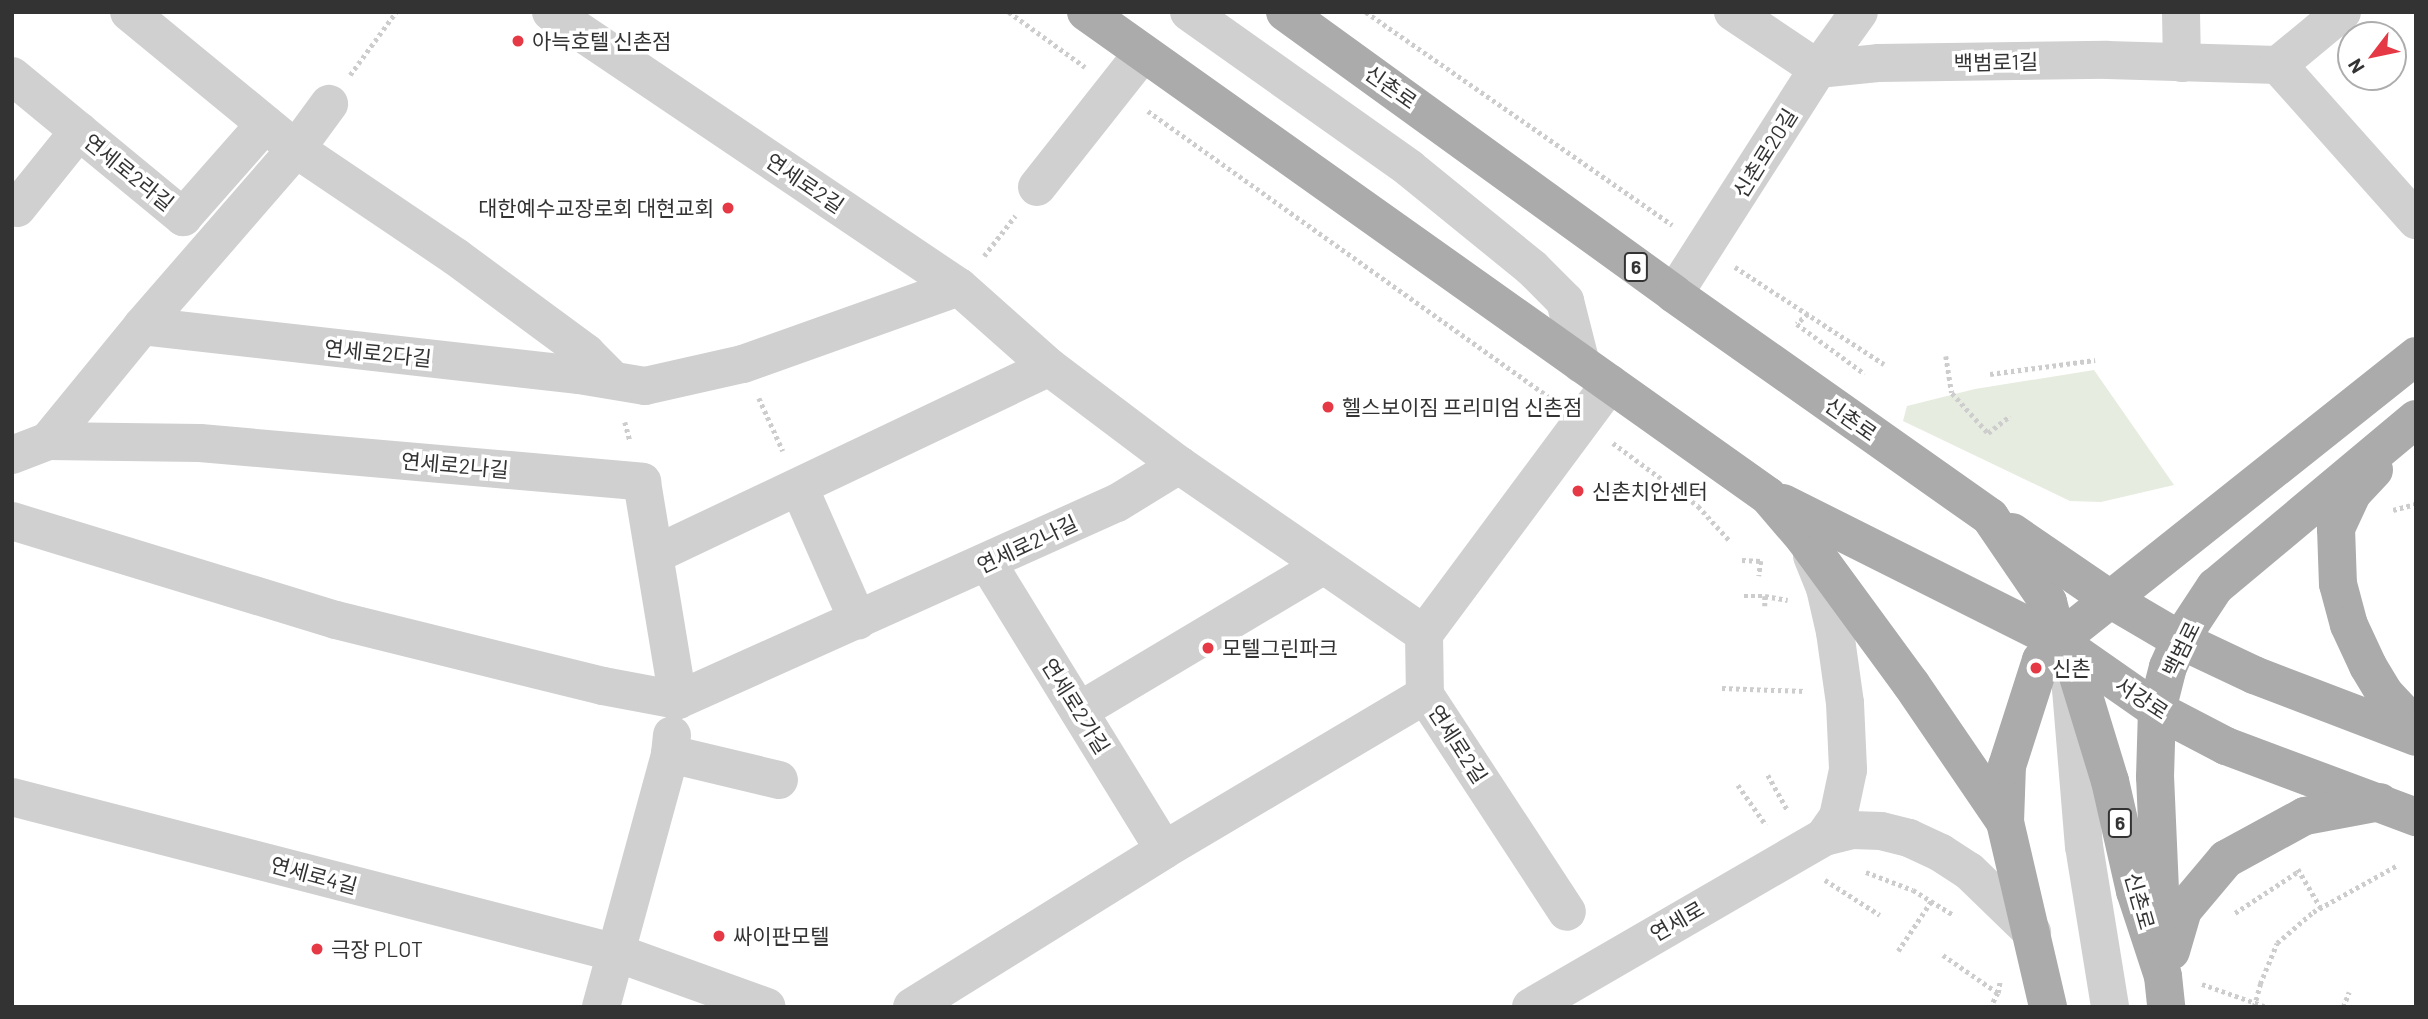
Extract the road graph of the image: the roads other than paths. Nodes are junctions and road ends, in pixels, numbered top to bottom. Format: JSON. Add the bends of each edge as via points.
{"nodes":[{"id":1,"x":129,"y":12,"type":"edge"},
{"id":2,"x":551,"y":12,"type":"edge"},
{"id":3,"x":1086,"y":12,"type":"edge"},
{"id":4,"x":1189,"y":12,"type":"edge"},
{"id":5,"x":1285,"y":12,"type":"edge"},
{"id":6,"x":1732,"y":12,"type":"edge"},
{"id":7,"x":1859,"y":12,"type":"edge"},
{"id":8,"x":2181,"y":12,"type":"edge"},
{"id":9,"x":2342,"y":12,"type":"edge"},
{"id":10,"x":1142,"y":54,"type":"junction"},
{"id":11,"x":2182,"y":63,"type":"junction"},
{"id":12,"x":2278,"y":65,"type":"junction"},
{"id":13,"x":1818,"y":69,"type":"junction"},
{"id":14,"x":12,"y":76,"type":"edge"},
{"id":15,"x":329,"y":104,"type":"road end"},
{"id":16,"x":265,"y":124,"type":"junction"},
{"id":17,"x":79,"y":131,"type":"junction"},
{"id":18,"x":296,"y":149,"type":"junction"},
{"id":19,"x":1037,"y":187,"type":"road end"},
{"id":20,"x":17,"y":208,"type":"dead end"},
{"id":21,"x":2416,"y":220,"type":"edge"},
{"id":22,"x":959,"y":287,"type":"junction"},
{"id":23,"x":1674,"y":294,"type":"junction"},
{"id":24,"x":142,"y":326,"type":"junction"},
{"id":25,"x":2416,"y":356,"type":"edge"},
{"id":26,"x":1049,"y":367,"type":"junction"},
{"id":27,"x":1596,"y":374,"type":"junction"},
{"id":28,"x":613,"y":380,"type":"junction"},
{"id":29,"x":2416,"y":421,"type":"edge"},
{"id":30,"x":48,"y":441,"type":"junction"},
{"id":31,"x":12,"y":455,"type":"edge"},
{"id":32,"x":1179,"y":465,"type":"junction"},
{"id":33,"x":799,"y":486,"type":"junction"},
{"id":34,"x":1768,"y":496,"type":"junction"},
{"id":35,"x":1990,"y":517,"type":"junction"},
{"id":36,"x":12,"y":521,"type":"edge"},
{"id":37,"x":1804,"y":538,"type":"junction"},
{"id":38,"x":656,"y":554,"type":"junction"},
{"id":39,"x":987,"y":562,"type":"junction"},
{"id":40,"x":1322,"y":566,"type":"junction"},
{"id":41,"x":2110,"y":599,"type":"junction"},
{"id":42,"x":858,"y":621,"type":"junction"},
{"id":43,"x":1424,"y":634,"type":"junction"},
{"id":44,"x":2180,"y":640,"type":"junction"},
{"id":45,"x":2067,"y":656,"type":"junction"},
{"id":46,"x":1425,"y":695,"type":"junction"},
{"id":47,"x":2157,"y":710,"type":"junction"},
{"id":48,"x":1079,"y":711,"type":"junction"},
{"id":49,"x":2416,"y":727,"type":"edge"},
{"id":50,"x":673,"y":730,"type":"junction"},
{"id":51,"x":2416,"y":737,"type":"edge"},
{"id":52,"x":779,"y":780,"type":"dead end"},
{"id":53,"x":12,"y":797,"type":"edge"},
{"id":54,"x":2380,"y":802,"type":"junction"},
{"id":55,"x":2416,"y":817,"type":"edge"},
{"id":56,"x":2005,"y":822,"type":"junction"},
{"id":57,"x":1824,"y":837,"type":"junction"},
{"id":58,"x":1164,"y":850,"type":"junction"},
{"id":59,"x":1567,"y":912,"type":"dead end"},
{"id":60,"x":2032,"y":932,"type":"junction"},
{"id":61,"x":617,"y":953,"type":"junction"},
{"id":62,"x":2174,"y":988,"type":"edge"},
{"id":63,"x":601,"y":1007,"type":"edge"},
{"id":64,"x":767,"y":1007,"type":"edge"},
{"id":65,"x":912,"y":1007,"type":"edge"},
{"id":66,"x":1531,"y":1007,"type":"edge"},
{"id":67,"x":2048,"y":1007,"type":"edge"},
{"id":68,"x":2110,"y":1007,"type":"edge"}],
"edges":[{"from":1,"to":16,"type":"street"},
{"from":2,"to":22,"type":"street","name":"연세로2길"},
{"from":3,"to":10,"type":"main road"},
{"from":4,"to":27,"type":"street","via":[[1409,168],[1532,268],[1565,300]]},
{"from":5,"to":23,"type":"main road","name":"신촌로","number":"6"},
{"from":6,"to":13,"type":"street"},
{"from":7,"to":13,"type":"street","name":"신촌로20길"},
{"from":8,"to":11,"type":"street"},
{"from":9,"to":12,"type":"street"},
{"from":10,"to":19,"type":"street"},
{"from":10,"to":27,"type":"main road"},
{"from":11,"to":12,"type":"street","name":"백범로1길"},
{"from":11,"to":13,"type":"street","name":"백범로1길","via":[[1892,63]]},
{"from":12,"to":21,"type":"street"},
{"from":13,"to":23,"type":"street","name":"신촌로20길"},
{"from":14,"to":17,"type":"street","name":"연세로2라길"},
{"from":15,"to":18,"type":"street"},
{"from":16,"to":17,"type":"street","name":"연세로2라길","via":[[183,217]]},
{"from":16,"to":18,"type":"street"},
{"from":17,"to":20,"type":"street"},
{"from":18,"to":24,"type":"street"},
{"from":18,"to":28,"type":"street","via":[[456,257],[586,353]]},
{"from":22,"to":26,"type":"street","name":"연세로2길"},
{"from":22,"to":28,"type":"street","name":"연세로2다길","via":[[743,364],[645,386]]},
{"from":23,"to":35,"type":"main road","name":"신촌로","number":"6"},
{"from":24,"to":28,"type":"street","name":"연세로2다길"},
{"from":24,"to":30,"type":"street"},
{"from":25,"to":41,"type":"main road"},
{"from":26,"to":32,"type":"street","name":"연세로2길"},
{"from":26,"to":33,"type":"street"},
{"from":27,"to":34,"type":"main road"},
{"from":27,"to":43,"type":"street"},
{"from":29,"to":44,"type":"main road","name":"백범로","via":[[2215,587]]},
{"from":29,"to":49,"type":"main road","via":[[2352,494],[2336,528],[2335,556],[2349,625],[2368,666],[2385,694]]},
{"from":30,"to":31,"type":"street"},
{"from":30,"to":38,"type":"street","name":"연세로2나길","via":[[200,443],[642,482]]},
{"from":32,"to":39,"type":"street","name":"연세로2나길","via":[[1117,502]]},
{"from":32,"to":40,"type":"street","name":"연세로2길"},
{"from":33,"to":38,"type":"street"},
{"from":33,"to":42,"type":"street"},
{"from":34,"to":37,"type":"main road"},
{"from":34,"to":45,"type":"main road","name":"서강로"},
{"from":35,"to":41,"type":"main road"},
{"from":35,"to":45,"type":"main road","name":"신촌로","number":"6","via":[[2048,602]]},
{"from":36,"to":50,"type":"street","via":[[336,620],[603,685]]},
{"from":37,"to":56,"type":"main road"},
{"from":37,"to":57,"type":"street","via":[[1825,588],[1844,703],[1848,770],[1844,799]]},
{"from":38,"to":50,"type":"street"},
{"from":39,"to":42,"type":"street","name":"연세로2나길"},
{"from":39,"to":48,"type":"street","name":"연세로2가길"},
{"from":40,"to":43,"type":"street","name":"연세로2길"},
{"from":40,"to":48,"type":"street"},
{"from":41,"to":44,"type":"main road"},
{"from":41,"to":45,"type":"main road"},
{"from":42,"to":50,"type":"street","name":"연세로2나길"},
{"from":43,"to":46,"type":"street","name":"연세로2길"},
{"from":44,"to":47,"type":"main road","name":"백범로"},
{"from":44,"to":51,"type":"main road","via":[[2254,675]]},
{"from":45,"to":47,"type":"main road","name":"서강로"},
{"from":45,"to":56,"type":"main road","via":[[2041,660],[2007,766]]},
{"from":45,"to":62,"type":"main road","name":"신촌로","number":"6","via":[[2110,781],[2135,891]]},
{"from":45,"to":68,"type":"street","via":[[2084,846]]},
{"from":46,"to":58,"type":"street"},
{"from":46,"to":59,"type":"street","name":"연세로2길"},
{"from":47,"to":54,"type":"main road","name":"서강로","via":[[2226,746]]},
{"from":47,"to":62,"type":"main road","name":"백범로","via":[[2155,777]]},
{"from":48,"to":58,"type":"street","name":"연세로2가길"},
{"from":50,"to":52,"type":"street"},
{"from":50,"to":61,"type":"street"},
{"from":53,"to":61,"type":"street","name":"연세로4길"},
{"from":54,"to":55,"type":"main road","name":"서강로"},
{"from":54,"to":62,"type":"main road","via":[[2305,817],[2226,859],[2183,910]]},
{"from":56,"to":60,"type":"main road"},
{"from":57,"to":60,"type":"street","via":[[1852,830],[1909,838],[1969,871]]},
{"from":57,"to":66,"type":"street","name":"연세로"},
{"from":58,"to":65,"type":"street"},
{"from":60,"to":67,"type":"main road"},
{"from":61,"to":63,"type":"street"},
{"from":61,"to":64,"type":"street","name":"연세로4길"}]}
